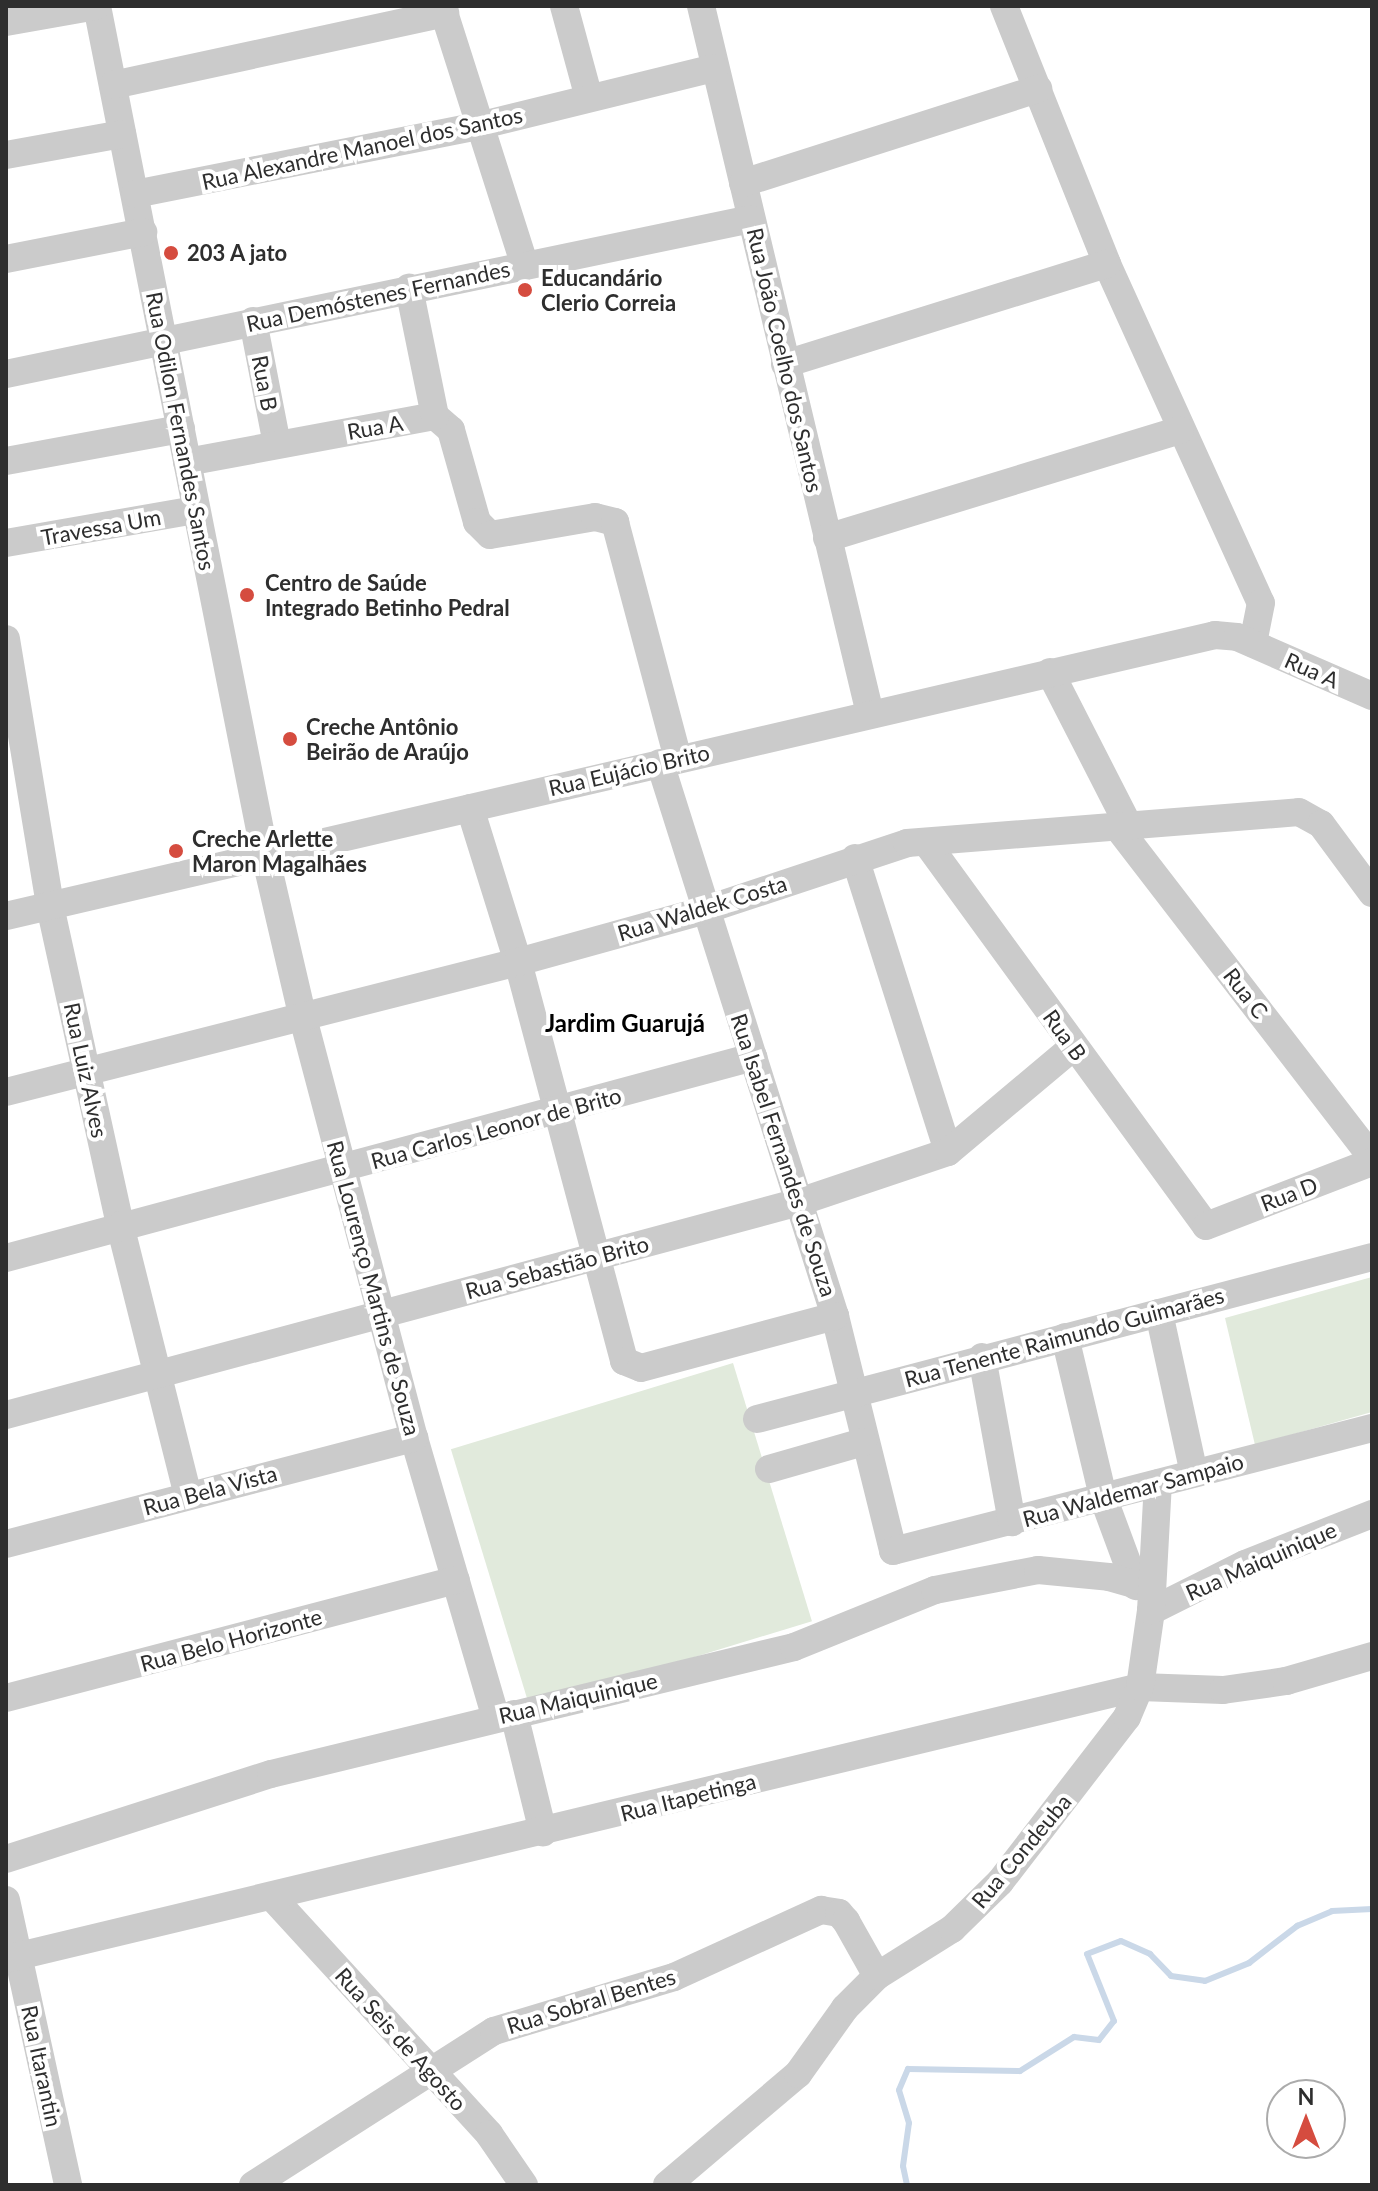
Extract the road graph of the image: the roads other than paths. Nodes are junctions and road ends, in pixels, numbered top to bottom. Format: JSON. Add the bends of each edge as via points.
{"nodes":[{"id":1,"x":97,"y":6,"type":"edge"},
{"id":2,"x":564,"y":6,"type":"edge"},
{"id":3,"x":701,"y":6,"type":"edge"},
{"id":4,"x":1004,"y":6,"type":"edge"},
{"id":5,"x":443,"y":10,"type":"edge"},
{"id":6,"x":6,"y":22,"type":"edge"},
{"id":7,"x":714,"y":68,"type":"junction"},
{"id":8,"x":113,"y":85,"type":"junction"},
{"id":9,"x":1038,"y":89,"type":"junction"},
{"id":10,"x":589,"y":98,"type":"junction"},
{"id":11,"x":482,"y":125,"type":"junction"},
{"id":12,"x":122,"y":134,"type":"junction"},
{"id":13,"x":6,"y":155,"type":"edge"},
{"id":14,"x":743,"y":183,"type":"junction"},
{"id":15,"x":135,"y":194,"type":"junction"},
{"id":16,"x":751,"y":219,"type":"junction"},
{"id":17,"x":143,"y":232,"type":"junction"},
{"id":18,"x":6,"y":259,"type":"edge"},
{"id":19,"x":1107,"y":264,"type":"junction"},
{"id":20,"x":525,"y":266,"type":"junction"},
{"id":21,"x":409,"y":288,"type":"junction"},
{"id":22,"x":253,"y":321,"type":"junction"},
{"id":23,"x":164,"y":341,"type":"junction"},
{"id":24,"x":785,"y":364,"type":"junction"},
{"id":25,"x":6,"y":374,"type":"edge"},
{"id":26,"x":435,"y":416,"type":"junction"},
{"id":27,"x":181,"y":429,"type":"junction"},
{"id":28,"x":1180,"y":430,"type":"junction"},
{"id":29,"x":277,"y":444,"type":"junction"},
{"id":30,"x":6,"y":461,"type":"edge"},
{"id":31,"x":187,"y":462,"type":"junction"},
{"id":32,"x":195,"y":510,"type":"junction"},
{"id":33,"x":827,"y":538,"type":"junction"},
{"id":34,"x":6,"y":543,"type":"edge"},
{"id":35,"x":6,"y":639,"type":"edge"},
{"id":36,"x":1253,"y":643,"type":"junction"},
{"id":37,"x":1050,"y":672,"type":"junction"},
{"id":38,"x":1372,"y":696,"type":"edge"},
{"id":39,"x":870,"y":714,"type":"junction"},
{"id":40,"x":669,"y":760,"type":"junction"},
{"id":41,"x":17,"y":778,"type":"edge"},
{"id":42,"x":470,"y":808,"type":"junction"},
{"id":43,"x":1124,"y":829,"type":"junction"},
{"id":44,"x":926,"y":842,"type":"junction"},
{"id":45,"x":265,"y":855,"type":"junction"},
{"id":46,"x":855,"y":858,"type":"junction"},
{"id":47,"x":1372,"y":893,"type":"edge"},
{"id":48,"x":50,"y":906,"type":"junction"},
{"id":49,"x":705,"y":910,"type":"junction"},
{"id":50,"x":6,"y":916,"type":"edge"},
{"id":51,"x":518,"y":962,"type":"junction"},
{"id":52,"x":303,"y":1018,"type":"junction"},
{"id":53,"x":1073,"y":1047,"type":"junction"},
{"id":54,"x":753,"y":1057,"type":"junction"},
{"id":55,"x":86,"y":1072,"type":"junction"},
{"id":56,"x":6,"y":1092,"type":"edge"},
{"id":57,"x":557,"y":1114,"type":"junction"},
{"id":58,"x":948,"y":1152,"type":"junction"},
{"id":59,"x":1372,"y":1159,"type":"edge"},
{"id":60,"x":342,"y":1168,"type":"junction"},
{"id":61,"x":799,"y":1202,"type":"junction"},
{"id":62,"x":120,"y":1225,"type":"junction"},
{"id":63,"x":1206,"y":1226,"type":"joint"},
{"id":64,"x":593,"y":1257,"type":"junction"},
{"id":65,"x":1372,"y":1257,"type":"edge"},
{"id":66,"x":6,"y":1258,"type":"edge"},
{"id":67,"x":1159,"y":1313,"type":"junction"},
{"id":68,"x":381,"y":1316,"type":"junction"},
{"id":69,"x":835,"y":1316,"type":"junction"},
{"id":70,"x":1065,"y":1337,"type":"junction"},
{"id":71,"x":982,"y":1357,"type":"junction"},
{"id":72,"x":158,"y":1374,"type":"junction"},
{"id":73,"x":857,"y":1391,"type":"junction"},
{"id":74,"x":6,"y":1415,"type":"edge"},
{"id":75,"x":757,"y":1419,"type":"dead end"},
{"id":76,"x":1372,"y":1428,"type":"edge"},
{"id":77,"x":414,"y":1438,"type":"junction"},
{"id":78,"x":863,"y":1442,"type":"junction"},
{"id":79,"x":769,"y":1469,"type":"dead end"},
{"id":80,"x":1194,"y":1473,"type":"junction"},
{"id":81,"x":1158,"y":1483,"type":"junction"},
{"id":82,"x":188,"y":1496,"type":"junction"},
{"id":83,"x":1103,"y":1497,"type":"junction"},
{"id":84,"x":1372,"y":1514,"type":"edge"},
{"id":85,"x":1012,"y":1522,"type":"junction"},
{"id":86,"x":6,"y":1544,"type":"edge"},
{"id":87,"x":893,"y":1551,"type":"joint"},
{"id":88,"x":456,"y":1580,"type":"junction"},
{"id":89,"x":1146,"y":1595,"type":"junction"},
{"id":90,"x":1372,"y":1656,"type":"edge"},
{"id":91,"x":1140,"y":1687,"type":"junction"},
{"id":92,"x":6,"y":1698,"type":"edge"},
{"id":93,"x":505,"y":1716,"type":"junction"},
{"id":94,"x":543,"y":1832,"type":"junction"},
{"id":95,"x":6,"y":1859,"type":"edge"},
{"id":96,"x":273,"y":1898,"type":"junction"},
{"id":97,"x":6,"y":1900,"type":"edge"},
{"id":98,"x":13,"y":1957,"type":"edge"},
{"id":99,"x":877,"y":1976,"type":"junction"},
{"id":100,"x":429,"y":2072,"type":"junction"},
{"id":101,"x":68,"y":2185,"type":"edge"},
{"id":102,"x":253,"y":2185,"type":"edge"},
{"id":103,"x":524,"y":2185,"type":"edge"},
{"id":104,"x":667,"y":2185,"type":"edge"}],
"edges":[{"from":1,"to":6,"type":"street"},
{"from":1,"to":8,"type":"street","name":"Rua Odilon Fernandes Santos"},
{"from":2,"to":10,"type":"street"},
{"from":3,"to":7,"type":"street","name":"Rua João Coelho dos Santos"},
{"from":4,"to":9,"type":"street"},
{"from":5,"to":8,"type":"street"},
{"from":5,"to":11,"type":"street"},
{"from":7,"to":10,"type":"street","name":"Rua Alexandre Manoel dos Santos"},
{"from":7,"to":14,"type":"street","name":"Rua João Coelho dos Santos"},
{"from":8,"to":12,"type":"street","name":"Rua Odilon Fernandes Santos"},
{"from":9,"to":14,"type":"street"},
{"from":9,"to":19,"type":"street"},
{"from":10,"to":11,"type":"street","name":"Rua Alexandre Manoel dos Santos"},
{"from":11,"to":15,"type":"street","name":"Rua Alexandre Manoel dos Santos"},
{"from":11,"to":20,"type":"street"},
{"from":12,"to":13,"type":"street"},
{"from":12,"to":15,"type":"street","name":"Rua Odilon Fernandes Santos"},
{"from":14,"to":16,"type":"street","name":"Rua João Coelho dos Santos"},
{"from":15,"to":17,"type":"street","name":"Rua Odilon Fernandes Santos"},
{"from":16,"to":20,"type":"street","name":"Rua Demóstenes Fernandes"},
{"from":16,"to":24,"type":"street","name":"Rua João Coelho dos Santos"},
{"from":17,"to":18,"type":"street"},
{"from":17,"to":23,"type":"street","name":"Rua Odilon Fernandes Santos"},
{"from":19,"to":24,"type":"street"},
{"from":19,"to":28,"type":"street"},
{"from":20,"to":21,"type":"street","name":"Rua Demóstenes Fernandes"},
{"from":21,"to":22,"type":"street","name":"Rua Demóstenes Fernandes"},
{"from":21,"to":26,"type":"street","name":"Rua A"},
{"from":22,"to":23,"type":"street","name":"Rua Demóstenes Fernandes"},
{"from":22,"to":29,"type":"street","name":"Rua B"},
{"from":23,"to":25,"type":"street","name":"Rua Demóstenes Fernandes"},
{"from":23,"to":27,"type":"street","name":"Rua Odilon Fernandes Santos"},
{"from":24,"to":33,"type":"street","name":"Rua João Coelho dos Santos"},
{"from":26,"to":29,"type":"street","name":"Rua A"},
{"from":26,"to":40,"type":"street","name":"Rua Isabel Fernandes de Souza","via":[[451,430],[477,522],[490,535],[595,517],[615,522]]},
{"from":27,"to":30,"type":"street"},
{"from":27,"to":31,"type":"street","name":"Rua Odilon Fernandes Santos"},
{"from":28,"to":33,"type":"street"},
{"from":28,"to":36,"type":"street","via":[[1261,603]]},
{"from":29,"to":31,"type":"street","name":"Rua A"},
{"from":31,"to":32,"type":"street","name":"Rua Odilon Fernandes Santos"},
{"from":32,"to":34,"type":"street","name":"Travessa Um"},
{"from":32,"to":45,"type":"street","name":"Rua Odilon Fernandes Santos"},
{"from":33,"to":39,"type":"street","name":"Rua João Coelho dos Santos"},
{"from":35,"to":41,"type":"street","name":"Rua Luiz Alves"},
{"from":36,"to":37,"type":"street","name":"Rua Eujácio Brito","via":[[1215,635]]},
{"from":36,"to":38,"type":"street","name":"Rua A"},
{"from":37,"to":39,"type":"street","name":"Rua Eujácio Brito"},
{"from":37,"to":43,"type":"street","name":"Rua C"},
{"from":39,"to":40,"type":"street","name":"Rua Eujácio Brito"},
{"from":40,"to":42,"type":"street","name":"Rua Eujácio Brito"},
{"from":40,"to":49,"type":"street","name":"Rua Isabel Fernandes de Souza"},
{"from":41,"to":48,"type":"street","name":"Rua Luiz Alves"},
{"from":42,"to":45,"type":"street","name":"Rua Eujácio Brito"},
{"from":42,"to":51,"type":"street"},
{"from":43,"to":44,"type":"street","name":"Rua Waldek Costa"},
{"from":43,"to":47,"type":"street","name":"Rua Waldek Costa","via":[[1299,812],[1321,824]]},
{"from":43,"to":59,"type":"street","name":"Rua C"},
{"from":44,"to":46,"type":"street","name":"Rua Waldek Costa"},
{"from":44,"to":53,"type":"street","name":"Rua B"},
{"from":45,"to":48,"type":"street","name":"Rua Eujácio Brito"},
{"from":45,"to":52,"type":"street","name":"Rua Lourenço Martins de Souza"},
{"from":46,"to":49,"type":"street","name":"Rua Waldek Costa"},
{"from":46,"to":58,"type":"street"},
{"from":48,"to":50,"type":"street","name":"Rua Eujácio Brito"},
{"from":48,"to":55,"type":"street","name":"Rua Luiz Alves"},
{"from":49,"to":51,"type":"street","name":"Rua Waldek Costa"},
{"from":49,"to":54,"type":"street","name":"Rua Isabel Fernandes de Souza"},
{"from":51,"to":52,"type":"street","name":"Rua Waldek Costa"},
{"from":51,"to":57,"type":"street"},
{"from":52,"to":55,"type":"street","name":"Rua Waldek Costa"},
{"from":52,"to":60,"type":"street","name":"Rua Lourenço Martins de Souza"},
{"from":53,"to":58,"type":"street","name":"Rua Sebastião Brito"},
{"from":53,"to":63,"type":"street","name":"Rua B"},
{"from":54,"to":57,"type":"street","name":"Rua Carlos Leonor de Brito"},
{"from":54,"to":61,"type":"street","name":"Rua Isabel Fernandes de Souza"},
{"from":55,"to":56,"type":"street","name":"Rua Waldek Costa"},
{"from":55,"to":62,"type":"street","name":"Rua Luiz Alves"},
{"from":57,"to":60,"type":"street","name":"Rua Carlos Leonor de Brito"},
{"from":57,"to":64,"type":"street"},
{"from":58,"to":61,"type":"street","name":"Rua Sebastião Brito"},
{"from":59,"to":63,"type":"street","name":"Rua D"},
{"from":60,"to":62,"type":"street","name":"Rua Carlos Leonor de Brito"},
{"from":60,"to":68,"type":"street","name":"Rua Lourenço Martins de Souza"},
{"from":61,"to":64,"type":"street","name":"Rua Sebastião Brito"},
{"from":61,"to":69,"type":"street","name":"Rua Isabel Fernandes de Souza"},
{"from":62,"to":66,"type":"street","name":"Rua Carlos Leonor de Brito"},
{"from":62,"to":72,"type":"street","name":"Rua Luiz Alves"},
{"from":64,"to":68,"type":"street","name":"Rua Sebastião Brito"},
{"from":64,"to":69,"type":"street","via":[[624,1361],[635,1368]]},
{"from":65,"to":67,"type":"street","name":"Rua Tenente Raimundo Guimarães"},
{"from":67,"to":70,"type":"street","name":"Rua Tenente Raimundo Guimarães"},
{"from":67,"to":80,"type":"street"},
{"from":68,"to":72,"type":"street","name":"Rua Sebastião Brito"},
{"from":68,"to":77,"type":"street","name":"Rua Lourenço Martins de Souza"},
{"from":69,"to":73,"type":"street","name":"Rua Isabel Fernandes de Souza"},
{"from":70,"to":71,"type":"street","name":"Rua Tenente Raimundo Guimarães"},
{"from":70,"to":83,"type":"street"},
{"from":71,"to":73,"type":"street","name":"Rua Tenente Raimundo Guimarães"},
{"from":71,"to":85,"type":"street"},
{"from":72,"to":74,"type":"street","name":"Rua Sebastião Brito"},
{"from":72,"to":82,"type":"street","name":"Rua Luiz Alves"},
{"from":73,"to":75,"type":"street","name":"Rua Tenente Raimundo Guimarães"},
{"from":73,"to":78,"type":"street","name":"Rua Isabel Fernandes de Souza"},
{"from":76,"to":80,"type":"street","name":"Rua Waldemar Sampaio"},
{"from":77,"to":82,"type":"street","name":"Rua Bela Vista"},
{"from":77,"to":88,"type":"street","name":"Rua Lourenço Martins de Souza"},
{"from":78,"to":79,"type":"street"},
{"from":78,"to":87,"type":"street","name":"Rua Isabel Fernandes de Souza"},
{"from":80,"to":81,"type":"street","name":"Rua Waldemar Sampaio"},
{"from":81,"to":83,"type":"street","name":"Rua Waldemar Sampaio"},
{"from":81,"to":89,"type":"street","name":"Rua Condeuba"},
{"from":82,"to":86,"type":"street","name":"Rua Bela Vista"},
{"from":83,"to":85,"type":"street","name":"Rua Waldemar Sampaio"},
{"from":83,"to":89,"type":"street"},
{"from":84,"to":89,"type":"street","name":"Rua Maiquinique","via":[[1245,1564]]},
{"from":85,"to":87,"type":"street","name":"Rua Waldemar Sampaio"},
{"from":88,"to":92,"type":"street","name":"Rua Belo Horizonte"},
{"from":88,"to":93,"type":"street","name":"Rua Lourenço Martins de Souza"},
{"from":89,"to":91,"type":"street","name":"Rua Condeuba"},
{"from":89,"to":93,"type":"street","name":"Rua Maiquinique","via":[[1072,1572],[1008,1575],[935,1590],[794,1647]]},
{"from":90,"to":91,"type":"street","name":"Rua Itapetinga","via":[[1286,1681],[1223,1690]]},
{"from":91,"to":94,"type":"street","name":"Rua Itapetinga"},
{"from":91,"to":99,"type":"street","name":"Rua Condeuba","via":[[1127,1717],[1000,1882],[952,1929]]},
{"from":93,"to":94,"type":"street","name":"Rua Lourenço Martins de Souza"},
{"from":93,"to":95,"type":"street","name":"Rua Maiquinique","via":[[271,1774]]},
{"from":94,"to":96,"type":"street","name":"Rua Itapetinga"},
{"from":96,"to":98,"type":"street","name":"Rua Itapetinga"},
{"from":96,"to":100,"type":"street","name":"Rua Seis de Agosto"},
{"from":97,"to":98,"type":"street","name":"Rua Itarantin"},
{"from":98,"to":101,"type":"street","name":"Rua Itarantin"},
{"from":99,"to":100,"type":"street","name":"Rua Sobral Bentes","via":[[846,1921],[839,1913],[821,1910],[674,1977],[494,2031]]},
{"from":99,"to":104,"type":"street","name":"Rua Condeuba","via":[[845,2008],[798,2074]]},
{"from":100,"to":102,"type":"street","name":"Rua Sobral Bentes"},
{"from":100,"to":103,"type":"street","name":"Rua Seis de Agosto","via":[[489,2134]]}]}
